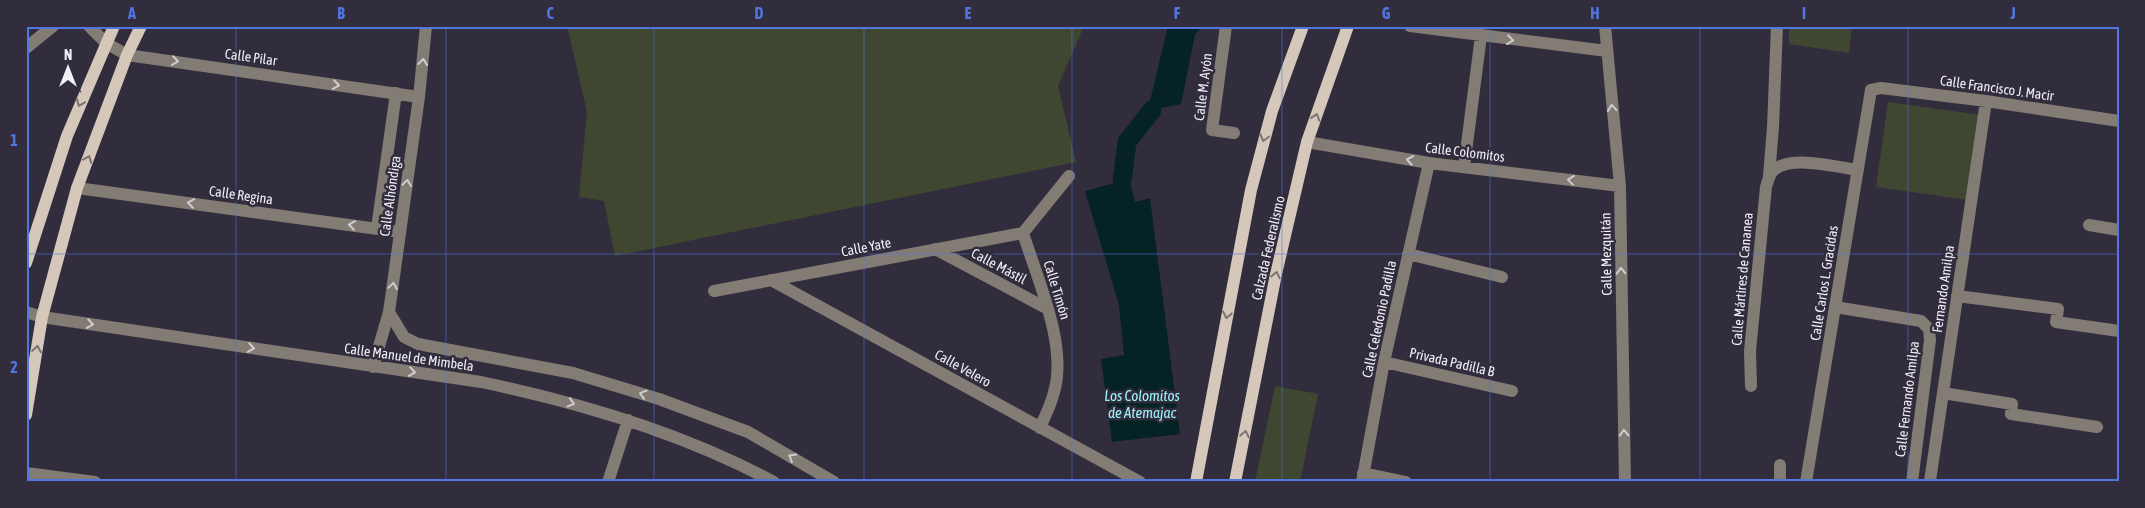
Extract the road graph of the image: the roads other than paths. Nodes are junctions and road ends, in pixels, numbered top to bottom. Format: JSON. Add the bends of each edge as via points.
{"nodes":[{"id":1,"x":53,"y":26,"type":"edge"},
{"id":2,"x":89,"y":26,"type":"edge"},
{"id":3,"x":114,"y":26,"type":"edge"},
{"id":4,"x":141,"y":26,"type":"edge"},
{"id":5,"x":426,"y":26,"type":"edge"},
{"id":6,"x":1226,"y":26,"type":"edge"},
{"id":7,"x":1303,"y":26,"type":"edge"},
{"id":8,"x":1348,"y":26,"type":"edge"},
{"id":9,"x":1410,"y":26,"type":"edge"},
{"id":10,"x":1605,"y":26,"type":"edge"},
{"id":11,"x":1777,"y":26,"type":"edge"},
{"id":12,"x":1481,"y":36,"type":"junction"},
{"id":13,"x":106,"y":43,"type":"junction"},
{"id":14,"x":26,"y":48,"type":"edge"},
{"id":15,"x":1607,"y":51,"type":"junction"},
{"id":16,"x":127,"y":54,"type":"junction"},
{"id":17,"x":1871,"y":90,"type":"joint"},
{"id":18,"x":396,"y":93,"type":"junction"},
{"id":19,"x":419,"y":97,"type":"junction"},
{"id":20,"x":1986,"y":101,"type":"junction"},
{"id":21,"x":2119,"y":121,"type":"edge"},
{"id":22,"x":1234,"y":134,"type":"dead end"},
{"id":23,"x":1307,"y":142,"type":"junction"},
{"id":24,"x":1429,"y":163,"type":"junction"},
{"id":25,"x":1464,"y":167,"type":"junction"},
{"id":26,"x":1858,"y":170,"type":"junction"},
{"id":27,"x":1069,"y":176,"type":"dead end"},
{"id":28,"x":1769,"y":176,"type":"junction"},
{"id":29,"x":1620,"y":186,"type":"junction"},
{"id":30,"x":77,"y":188,"type":"junction"},
{"id":31,"x":2089,"y":225,"type":"dead end"},
{"id":32,"x":377,"y":228,"type":"junction"},
{"id":33,"x":2119,"y":230,"type":"edge"},
{"id":34,"x":400,"y":232,"type":"junction"},
{"id":35,"x":1023,"y":233,"type":"junction"},
{"id":36,"x":935,"y":249,"type":"junction"},
{"id":37,"x":1408,"y":254,"type":"junction"},
{"id":38,"x":26,"y":263,"type":"edge"},
{"id":39,"x":1502,"y":277,"type":"dead end"},
{"id":40,"x":772,"y":280,"type":"junction"},
{"id":41,"x":714,"y":291,"type":"dead end"},
{"id":42,"x":1957,"y":296,"type":"junction"},
{"id":43,"x":1835,"y":307,"type":"junction"},
{"id":44,"x":1048,"y":309,"type":"junction"},
{"id":45,"x":26,"y":312,"type":"edge"},
{"id":46,"x":389,"y":312,"type":"junction"},
{"id":47,"x":42,"y":317,"type":"junction"},
{"id":48,"x":2119,"y":331,"type":"edge"},
{"id":49,"x":1384,"y":362,"type":"junction"},
{"id":50,"x":373,"y":367,"type":"junction"},
{"id":51,"x":1751,"y":386,"type":"dead end"},
{"id":52,"x":1512,"y":391,"type":"dead end"},
{"id":53,"x":1943,"y":393,"type":"junction"},
{"id":54,"x":26,"y":415,"type":"edge"},
{"id":55,"x":628,"y":420,"type":"junction"},
{"id":56,"x":2097,"y":427,"type":"dead end"},
{"id":57,"x":1040,"y":428,"type":"junction"},
{"id":58,"x":1780,"y":465,"type":"dead end"},
{"id":59,"x":26,"y":473,"type":"edge"},
{"id":60,"x":1362,"y":478,"type":"edge"},
{"id":61,"x":1930,"y":481,"type":"edge"},
{"id":62,"x":95,"y":482,"type":"edge"},
{"id":63,"x":608,"y":482,"type":"edge"},
{"id":64,"x":774,"y":482,"type":"edge"},
{"id":65,"x":834,"y":482,"type":"edge"},
{"id":66,"x":1140,"y":482,"type":"edge"},
{"id":67,"x":1196,"y":482,"type":"edge"},
{"id":68,"x":1235,"y":482,"type":"edge"},
{"id":69,"x":1406,"y":482,"type":"edge"},
{"id":70,"x":1625,"y":482,"type":"edge"},
{"id":71,"x":1780,"y":482,"type":"edge"},
{"id":72,"x":1806,"y":482,"type":"edge"},
{"id":73,"x":1912,"y":482,"type":"edge"}],
"edges":[{"from":1,"to":14,"type":"street"},
{"from":2,"to":13,"type":"street","name":"Calle Pilar"},
{"from":3,"to":13,"type":"main road"},
{"from":4,"to":16,"type":"main road"},
{"from":19,"to":5,"type":"street","name":"Calle Alhóndiga","one_way":true},
{"from":6,"to":22,"type":"street","name":"Calle M. Ayón","via":[[1212,130]]},
{"from":7,"to":67,"type":"main road","name":"Calzada Federalismo","one_way":true,"via":[[1272,110],[1251,190]]},
{"from":23,"to":8,"type":"main road","name":"Calzada Federalismo","one_way":true},
{"from":9,"to":12,"type":"street"},
{"from":10,"to":15,"type":"street","name":"Calle Mezquitán"},
{"from":11,"to":28,"type":"street","name":"Calle Mártires de Cananea"},
{"from":12,"to":15,"type":"street","one_way":true},
{"from":12,"to":25,"type":"street"},
{"from":13,"to":16,"type":"street","name":"Calle Pilar"},
{"from":13,"to":38,"type":"main road","one_way":true,"via":[[67,136]]},
{"from":29,"to":15,"type":"street","name":"Calle Mezquitán","one_way":true},
{"from":16,"to":18,"type":"street","name":"Calle Pilar","one_way":true},
{"from":30,"to":16,"type":"main road","one_way":true},
{"from":17,"to":20,"type":"street","name":"Calle Francisco J. Macir","via":[[1881,88]]},
{"from":17,"to":26,"type":"street","name":"Calle Carlos L. Gracidas"},
{"from":18,"to":19,"type":"street","name":"Calle Pilar"},
{"from":18,"to":32,"type":"street","name":"Calle Alhóndiga"},
{"from":34,"to":19,"type":"street","name":"Calle Alhóndiga","one_way":true},
{"from":20,"to":21,"type":"street","name":"Calle Francisco J. Macir"},
{"from":20,"to":42,"type":"street","name":"Fernando Amilpa"},
{"from":24,"to":23,"type":"street","name":"Calle Colomitos","one_way":true},
{"from":68,"to":23,"type":"main road","name":"Calzada Federalismo","one_way":true,"via":[[1276,274]]},
{"from":24,"to":25,"type":"street","name":"Calle Colomitos"},
{"from":24,"to":37,"type":"street","name":"Calle Celedonio Padilla"},
{"from":29,"to":25,"type":"street","name":"Calle Colomitos","one_way":true},
{"from":26,"to":28,"type":"street","via":[[1796,162],[1784,164]]},
{"from":26,"to":43,"type":"street","name":"Calle Carlos L. Gracidas"},
{"from":27,"to":35,"type":"street"},
{"from":28,"to":51,"type":"street","name":"Calle Mártires de Cananea","via":[[1750,351]]},
{"from":70,"to":29,"type":"street","name":"Calle Mezquitán","one_way":true},
{"from":32,"to":30,"type":"street","name":"Calle Regina","one_way":true},
{"from":30,"to":47,"type":"main road"},
{"from":31,"to":33,"type":"street"},
{"from":32,"to":34,"type":"street","name":"Calle Regina"},
{"from":46,"to":34,"type":"street","name":"Calle Alhóndiga","one_way":true},
{"from":35,"to":36,"type":"street","name":"Calle Yate"},
{"from":35,"to":44,"type":"street","name":"Calle Timón"},
{"from":36,"to":40,"type":"street","name":"Calle Yate"},
{"from":36,"to":44,"type":"street","name":"Calle Mástil"},
{"from":37,"to":39,"type":"street"},
{"from":37,"to":49,"type":"street","name":"Calle Celedonio Padilla"},
{"from":40,"to":41,"type":"street","name":"Calle Yate"},
{"from":40,"to":57,"type":"street","name":"Calle Velero"},
{"from":42,"to":48,"type":"street","via":[[2058,309],[2056,322]]},
{"from":42,"to":53,"type":"street","name":"Fernando Amilpa"},
{"from":43,"to":72,"type":"street","name":"Calle Carlos L. Gracidas"},
{"from":43,"to":73,"type":"street","name":"Calle Fernando Amilpa","via":[[1921,321],[1930,329]]},
{"from":44,"to":57,"type":"street","name":"Calle Timón","via":[[1058,347],[1055,391]]},
{"from":45,"to":47,"type":"street","name":"Calle Manuel de Mimbela"},
{"from":46,"to":50,"type":"street","name":"Calle Alhóndiga"},
{"from":65,"to":46,"type":"street","name":"Calle Manuel de Mimbela","one_way":true,"via":[[748,432],[659,399],[573,373],[418,344],[404,337]]},
{"from":47,"to":50,"type":"street","name":"Calle Manuel de Mimbela","one_way":true},
{"from":54,"to":47,"type":"main road","one_way":true},
{"from":49,"to":52,"type":"street","name":"Privada Padilla B"},
{"from":49,"to":60,"type":"street","name":"Calle Celedonio Padilla"},
{"from":50,"to":55,"type":"street","name":"Calle Manuel de Mimbela","one_way":true,"via":[[481,382]]},
{"from":53,"to":56,"type":"street","via":[[2012,404],[2011,414]]},
{"from":53,"to":61,"type":"street","name":"Fernando Amilpa"},
{"from":55,"to":63,"type":"street"},
{"from":55,"to":64,"type":"street","name":"Calle Manuel de Mimbela","via":[[714,452]]},
{"from":57,"to":66,"type":"street","name":"Calle Velero"},
{"from":58,"to":71,"type":"street"},
{"from":59,"to":62,"type":"street"},
{"from":60,"to":69,"type":"street"}]}
